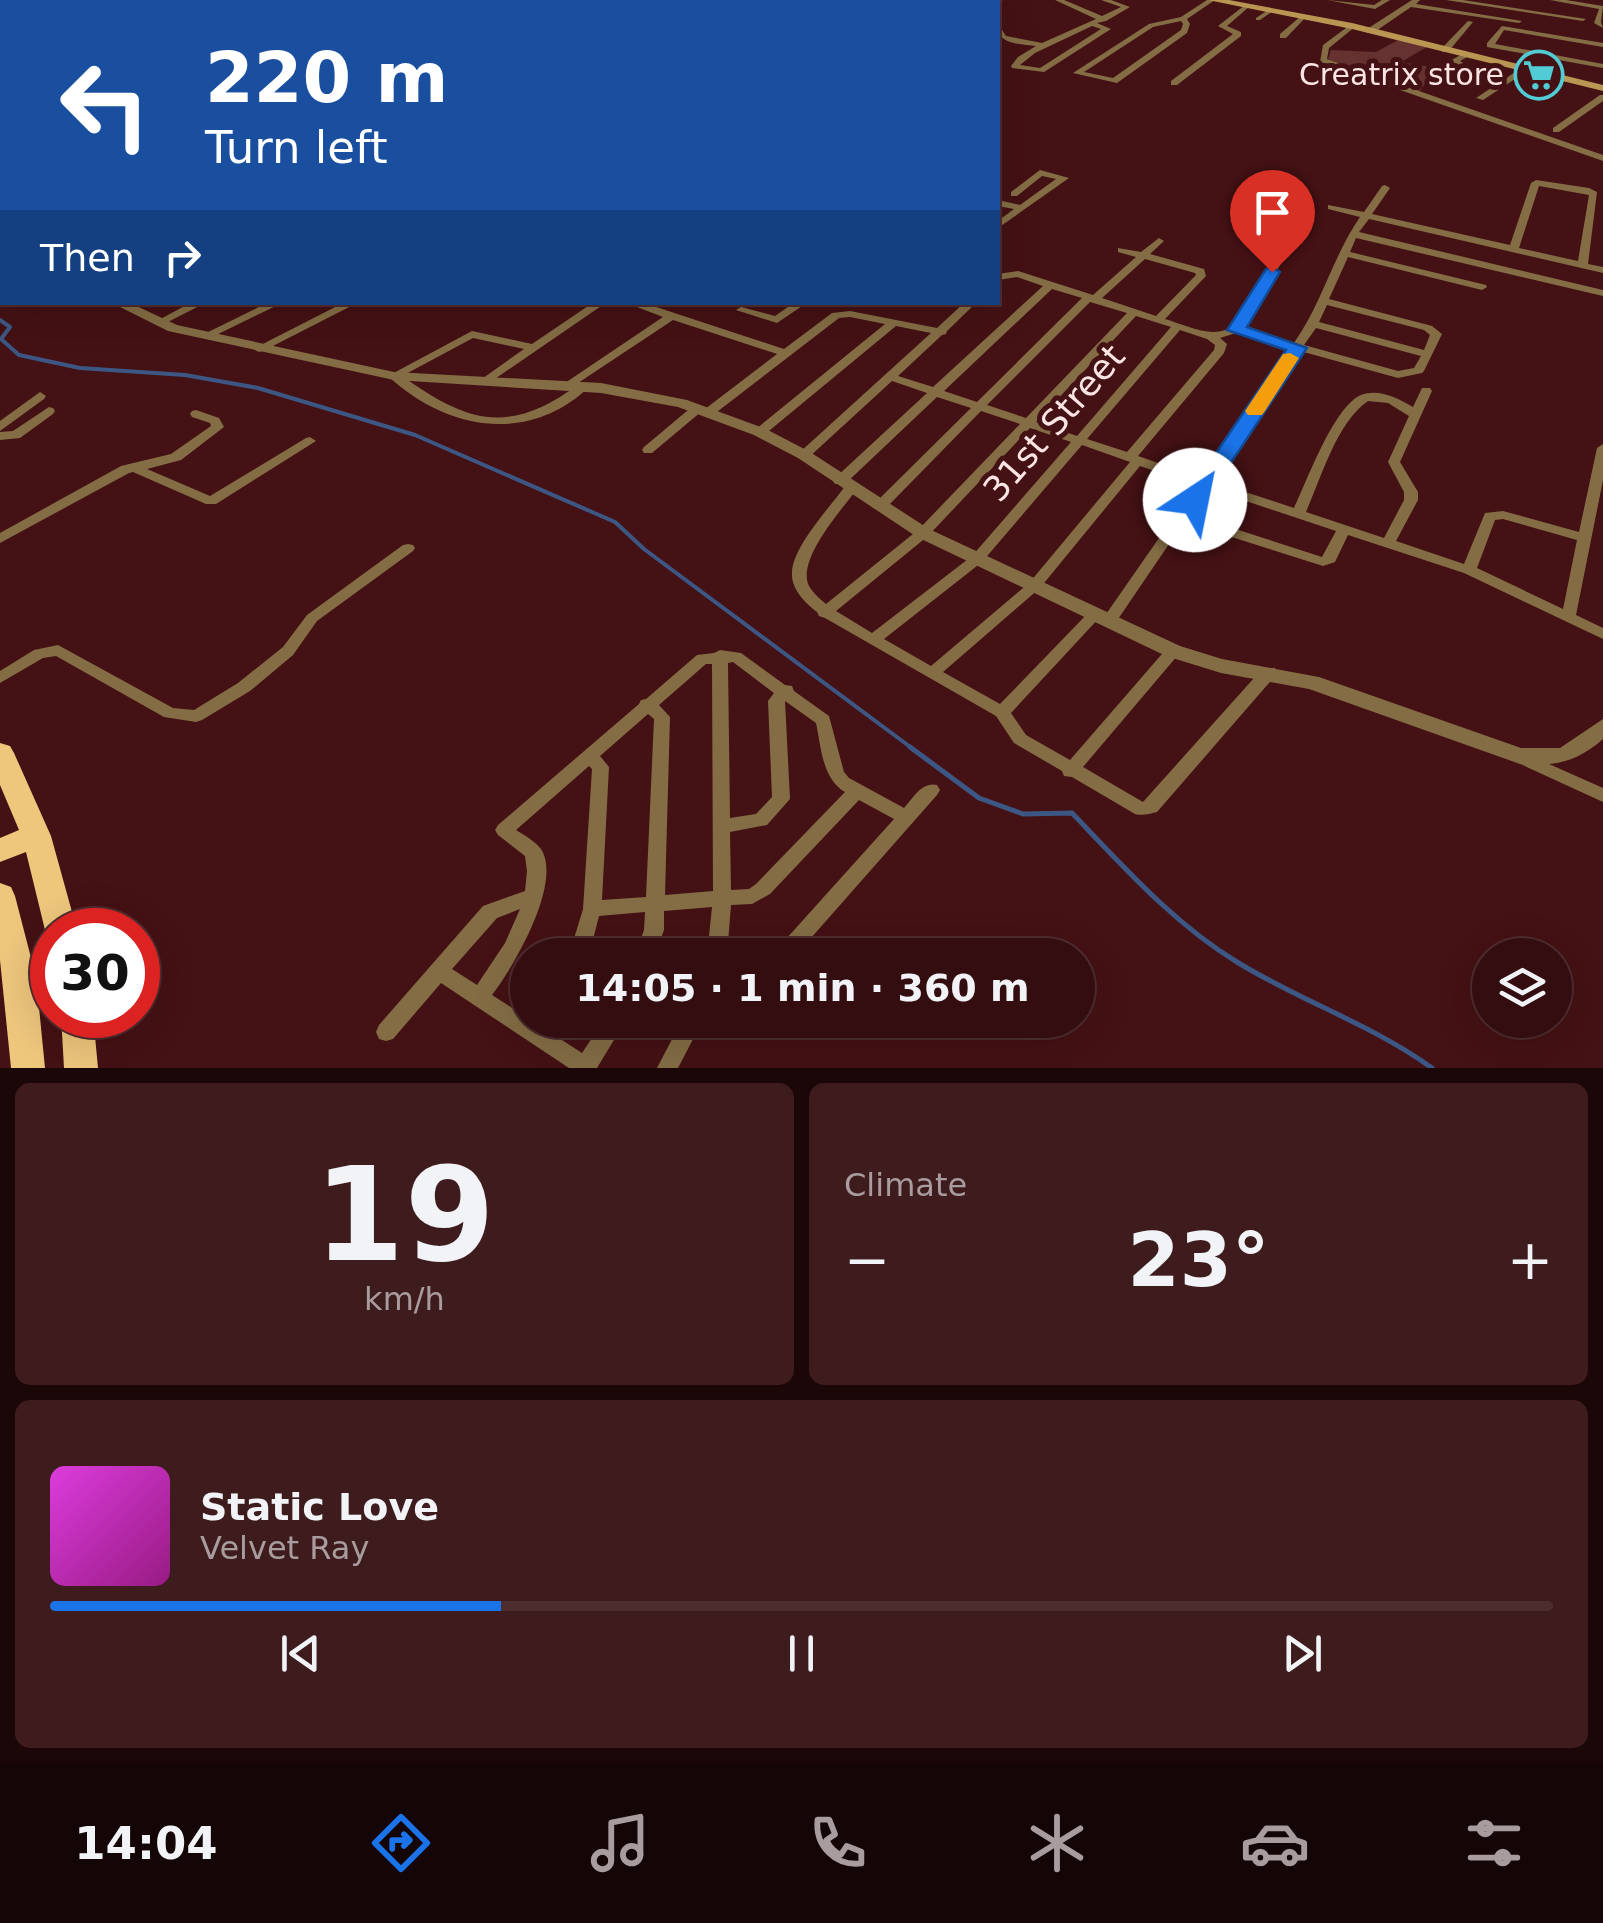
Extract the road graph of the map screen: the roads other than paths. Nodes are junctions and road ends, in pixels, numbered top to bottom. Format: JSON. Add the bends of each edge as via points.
{"nodes":[{"id":1,"x":1058,"y":0,"type":"edge"},
{"id":2,"x":1106,"y":0,"type":"edge"},
{"id":3,"x":1213,"y":0,"type":"edge"},
{"id":4,"x":1330,"y":0,"type":"edge"},
{"id":5,"x":1388,"y":0,"type":"edge"},
{"id":6,"x":1449,"y":0,"type":"edge"},
{"id":7,"x":1552,"y":0,"type":"edge"},
{"id":8,"x":1464,"y":1,"type":"edge"},
{"id":9,"x":1077,"y":2,"type":"edge"},
{"id":10,"x":1414,"y":3,"type":"edge"},
{"id":11,"x":1245,"y":4,"type":"edge"},
{"id":12,"x":1601,"y":4,"type":"edge"},
{"id":13,"x":1086,"y":10,"type":"junction"},
{"id":14,"x":1270,"y":10,"type":"junction"},
{"id":15,"x":1117,"y":13,"type":"junction"},
{"id":16,"x":1562,"y":16,"type":"junction"},
{"id":17,"x":1136,"y":17,"type":"dead end"},
{"id":18,"x":1303,"y":17,"type":"junction"},
{"id":19,"x":1258,"y":19,"type":"dead end"},
{"id":20,"x":1183,"y":20,"type":"junction"},
{"id":21,"x":1583,"y":20,"type":"dead end"},
{"id":22,"x":1100,"y":22,"type":"junction"},
{"id":23,"x":1470,"y":22,"type":"dead end"},
{"id":24,"x":1352,"y":26,"type":"junction"},
{"id":25,"x":1556,"y":26,"type":"junction"},
{"id":26,"x":1603,"y":26,"type":"edge"},
{"id":27,"x":1578,"y":30,"type":"dead end"},
{"id":28,"x":1370,"y":31,"type":"junction"},
{"id":29,"x":1000,"y":36,"type":"edge"},
{"id":30,"x":1284,"y":36,"type":"dead end"},
{"id":31,"x":1048,"y":46,"type":"junction"},
{"id":32,"x":1445,"y":50,"type":"junction"},
{"id":33,"x":1467,"y":55,"type":"junction"},
{"id":34,"x":1596,"y":57,"type":"edge"},
{"id":35,"x":1526,"y":70,"type":"junction"},
{"id":36,"x":1564,"y":79,"type":"junction"},
{"id":37,"x":1174,"y":82,"type":"dead end"},
{"id":38,"x":1445,"y":85,"type":"dead end"},
{"id":39,"x":1603,"y":88,"type":"edge"},
{"id":40,"x":1603,"y":97,"type":"edge"},
{"id":41,"x":1480,"y":98,"type":"dead end"},
{"id":42,"x":1556,"y":130,"type":"dead end"},
{"id":43,"x":1603,"y":158,"type":"edge"},
{"id":44,"x":1385,"y":188,"type":"dead end"},
{"id":45,"x":1000,"y":190,"type":"edge"},
{"id":46,"x":1014,"y":194,"type":"junction"},
{"id":47,"x":1035,"y":199,"type":"junction"},
{"id":48,"x":1000,"y":204,"type":"edge"},
{"id":49,"x":1330,"y":207,"type":"dead end"},
{"id":50,"x":1020,"y":208,"type":"junction"},
{"id":51,"x":1368,"y":216,"type":"junction"},
{"id":52,"x":1000,"y":223,"type":"edge"},
{"id":53,"x":1352,"y":234,"type":"junction"},
{"id":54,"x":1159,"y":241,"type":"dead end"},
{"id":55,"x":1285,"y":248,"type":"dead end"},
{"id":56,"x":1514,"y":248,"type":"junction"},
{"id":57,"x":1122,"y":250,"type":"dead end"},
{"id":58,"x":1344,"y":253,"type":"junction"},
{"id":59,"x":1144,"y":256,"type":"junction"},
{"id":60,"x":1584,"y":264,"type":"junction"},
{"id":61,"x":1603,"y":270,"type":"edge"},
{"id":62,"x":1000,"y":277,"type":"edge"},
{"id":63,"x":1050,"y":285,"type":"junction"},
{"id":64,"x":1482,"y":287,"type":"dead end"},
{"id":65,"x":1603,"y":294,"type":"edge"},
{"id":66,"x":1092,"y":299,"type":"junction"},
{"id":67,"x":1325,"y":301,"type":"junction"},
{"id":68,"x":123,"y":305,"type":"edge"},
{"id":69,"x":196,"y":305,"type":"edge"},
{"id":70,"x":273,"y":305,"type":"edge"},
{"id":71,"x":348,"y":305,"type":"edge"},
{"id":72,"x":598,"y":305,"type":"edge"},
{"id":73,"x":638,"y":305,"type":"edge"},
{"id":74,"x":798,"y":305,"type":"edge"},
{"id":75,"x":969,"y":305,"type":"edge"},
{"id":76,"x":742,"y":310,"type":"dead end"},
{"id":77,"x":1133,"y":313,"type":"junction"},
{"id":78,"x":671,"y":316,"type":"junction"},
{"id":79,"x":776,"y":320,"type":"junction"},
{"id":80,"x":1157,"y":320,"type":"junction"},
{"id":81,"x":160,"y":322,"type":"junction"},
{"id":82,"x":894,"y":322,"type":"junction"},
{"id":83,"x":1313,"y":324,"type":"junction"},
{"id":84,"x":1176,"y":327,"type":"junction"},
{"id":85,"x":1236,"y":330,"type":"junction"},
{"id":86,"x":942,"y":332,"type":"junction"},
{"id":87,"x":206,"y":336,"type":"junction"},
{"id":88,"x":1211,"y":337,"type":"junction"},
{"id":89,"x":748,"y":341,"type":"junction"},
{"id":90,"x":259,"y":348,"type":"junction"},
{"id":91,"x":533,"y":348,"type":"junction"},
{"id":92,"x":1297,"y":348,"type":"junction"},
{"id":93,"x":785,"y":353,"type":"junction"},
{"id":94,"x":1428,"y":354,"type":"junction"},
{"id":95,"x":394,"y":376,"type":"junction"},
{"id":96,"x":891,"y":377,"type":"junction"},
{"id":97,"x":482,"y":382,"type":"junction"},
{"id":98,"x":576,"y":386,"type":"junction"},
{"id":99,"x":934,"y":391,"type":"junction"},
{"id":100,"x":1426,"y":391,"type":"dead end"},
{"id":101,"x":40,"y":396,"type":"dead end"},
{"id":102,"x":982,"y":407,"type":"junction"},
{"id":103,"x":703,"y":410,"type":"junction"},
{"id":104,"x":49,"y":411,"type":"dead end"},
{"id":105,"x":196,"y":414,"type":"dead end"},
{"id":106,"x":1416,"y":415,"type":"junction"},
{"id":107,"x":1030,"y":423,"type":"junction"},
{"id":108,"x":0,"y":427,"type":"edge"},
{"id":109,"x":760,"y":432,"type":"junction"},
{"id":110,"x":0,"y":436,"type":"edge"},
{"id":111,"x":1080,"y":439,"type":"junction"},
{"id":112,"x":310,"y":441,"type":"dead end"},
{"id":113,"x":1603,"y":448,"type":"edge"},
{"id":114,"x":648,"y":450,"type":"dead end"},
{"id":115,"x":804,"y":455,"type":"junction"},
{"id":116,"x":1134,"y":458,"type":"junction"},
{"id":117,"x":134,"y":468,"type":"junction"},
{"id":118,"x":1207,"y":483,"type":"junction"},
{"id":119,"x":846,"y":484,"type":"junction"},
{"id":120,"x":1598,"y":505,"type":"edge"},
{"id":121,"x":879,"y":507,"type":"junction"},
{"id":122,"x":1299,"y":513,"type":"junction"},
{"id":123,"x":1184,"y":517,"type":"junction"},
{"id":124,"x":1344,"y":528,"type":"junction"},
{"id":125,"x":923,"y":532,"type":"junction"},
{"id":126,"x":1586,"y":538,"type":"junction"},
{"id":127,"x":0,"y":539,"type":"edge"},
{"id":128,"x":1389,"y":542,"type":"junction"},
{"id":129,"x":408,"y":548,"type":"dead end"},
{"id":130,"x":977,"y":559,"type":"junction"},
{"id":131,"x":1469,"y":570,"type":"junction"},
{"id":132,"x":1035,"y":585,"type":"junction"},
{"id":133,"x":824,"y":613,"type":"junction"},
{"id":134,"x":1569,"y":615,"type":"junction"},
{"id":135,"x":1102,"y":618,"type":"junction"},
{"id":136,"x":1603,"y":634,"type":"edge"},
{"id":137,"x":873,"y":640,"type":"junction"},
{"id":138,"x":1173,"y":650,"type":"junction"},
{"id":139,"x":720,"y":655,"type":"junction"},
{"id":140,"x":934,"y":672,"type":"junction"},
{"id":141,"x":1269,"y":672,"type":"junction"},
{"id":142,"x":0,"y":678,"type":"edge"},
{"id":143,"x":786,"y":690,"type":"junction"},
{"id":144,"x":647,"y":704,"type":"junction"},
{"id":145,"x":1002,"y":712,"type":"junction"},
{"id":146,"x":1603,"y":728,"type":"edge"},
{"id":147,"x":0,"y":753,"type":"edge"},
{"id":148,"x":589,"y":756,"type":"junction"},
{"id":149,"x":1520,"y":756,"type":"junction"},
{"id":150,"x":1070,"y":772,"type":"junction"},
{"id":151,"x":857,"y":790,"type":"junction"},
{"id":152,"x":930,"y":790,"type":"dead end"},
{"id":153,"x":1603,"y":795,"type":"edge"},
{"id":154,"x":906,"y":818,"type":"junction"},
{"id":155,"x":721,"y":826,"type":"junction"},
{"id":156,"x":36,"y":836,"type":"junction"},
{"id":157,"x":0,"y":850,"type":"edge"},
{"id":158,"x":0,"y":896,"type":"edge"},
{"id":159,"x":532,"y":897,"type":"junction"},
{"id":160,"x":722,"y":899,"type":"junction"},
{"id":161,"x":655,"y":906,"type":"junction"},
{"id":162,"x":55,"y":908,"type":"edge"},
{"id":163,"x":592,"y":910,"type":"junction"},
{"id":164,"x":5,"y":938,"type":"edge"},
{"id":165,"x":584,"y":938,"type":"edge"},
{"id":166,"x":651,"y":938,"type":"edge"},
{"id":167,"x":719,"y":938,"type":"edge"},
{"id":168,"x":799,"y":938,"type":"edge"},
{"id":169,"x":439,"y":972,"type":"junction"},
{"id":170,"x":479,"y":997,"type":"junction"},
{"id":171,"x":510,"y":1014,"type":"edge"},
{"id":172,"x":386,"y":1032,"type":"dead end"},
{"id":173,"x":79,"y":1038,"type":"edge"},
{"id":174,"x":549,"y":1038,"type":"edge"},
{"id":175,"x":605,"y":1038,"type":"edge"},
{"id":176,"x":683,"y":1038,"type":"edge"},
{"id":177,"x":586,"y":1067,"type":"edge"},
{"id":178,"x":28,"y":1068,"type":"edge"},
{"id":179,"x":81,"y":1068,"type":"edge"},
{"id":180,"x":667,"y":1068,"type":"edge"}],
"edges":[{"from":1,"to":9,"type":"street"},
{"from":2,"to":13,"type":"street"},
{"from":2,"to":15,"type":"street","via":[[1127,7]]},
{"from":3,"to":11,"type":"main road"},
{"from":3,"to":20,"type":"street"},
{"from":4,"to":5,"type":"street","via":[[1373,7]]},
{"from":6,"to":8,"type":"street"},
{"from":7,"to":12,"type":"street"},
{"from":8,"to":16,"type":"street"},
{"from":9,"to":13,"type":"street"},
{"from":10,"to":25,"type":"street"},
{"from":10,"to":28,"type":"street"},
{"from":11,"to":14,"type":"main road"},
{"from":11,"to":37,"type":"street","via":[[1222,26],[1238,34]]},
{"from":12,"to":26,"type":"street","via":[[1597,23]]},
{"from":13,"to":22,"type":"street"},
{"from":14,"to":18,"type":"main road"},
{"from":14,"to":19,"type":"street"},
{"from":15,"to":17,"type":"street"},
{"from":15,"to":22,"type":"street"},
{"from":16,"to":21,"type":"street"},
{"from":16,"to":25,"type":"street"},
{"from":18,"to":24,"type":"main road"},
{"from":18,"to":30,"type":"street"},
{"from":20,"to":20,"type":"street","via":[[1151,25],[1077,73],[1114,80],[1184,32]]},
{"from":22,"to":31,"type":"street"},
{"from":22,"to":31,"type":"street","via":[[1107,29],[1042,69],[1012,64]]},
{"from":23,"to":32,"type":"street"},
{"from":24,"to":28,"type":"main road"},
{"from":24,"to":43,"type":"street","via":[[1326,47],[1324,60]]},
{"from":25,"to":27,"type":"street"},
{"from":28,"to":32,"type":"main road"},
{"from":29,"to":31,"type":"street"},
{"from":32,"to":33,"type":"main road"},
{"from":33,"to":35,"type":"main road"},
{"from":33,"to":38,"type":"street","via":[[1454,62],[1466,67]]},
{"from":34,"to":34,"type":"street","via":[[1492,46],[1495,37]]},
{"from":34,"to":36,"type":"street"},
{"from":35,"to":36,"type":"main road"},
{"from":35,"to":41,"type":"street"},
{"from":36,"to":39,"type":"main road"},
{"from":40,"to":42,"type":"street"},
{"from":44,"to":51,"type":"street"},
{"from":45,"to":46,"type":"street"},
{"from":46,"to":47,"type":"street"},
{"from":46,"to":47,"type":"street","via":[[1040,172],[1064,178]]},
{"from":47,"to":50,"type":"street"},
{"from":48,"to":50,"type":"street"},
{"from":49,"to":51,"type":"street"},
{"from":50,"to":52,"type":"street"},
{"from":51,"to":53,"type":"street"},
{"from":51,"to":56,"type":"street"},
{"from":53,"to":58,"type":"street"},
{"from":53,"to":65,"type":"street"},
{"from":54,"to":59,"type":"street"},
{"from":55,"to":85,"type":"street"},
{"from":56,"to":60,"type":"street"},
{"from":56,"to":60,"type":"street","via":[[1536,183],[1590,192]]},
{"from":57,"to":59,"type":"street"},
{"from":58,"to":64,"type":"street"},
{"from":58,"to":67,"type":"street"},
{"from":59,"to":66,"type":"street"},
{"from":59,"to":80,"type":"street","via":[[1202,276]]},
{"from":60,"to":61,"type":"street"},
{"from":62,"to":63,"type":"street"},
{"from":63,"to":66,"type":"street"},
{"from":63,"to":99,"type":"street"},
{"from":66,"to":77,"type":"street"},
{"from":66,"to":102,"type":"street"},
{"from":67,"to":83,"type":"street"},
{"from":67,"to":94,"type":"street","via":[[1428,328],[1436,334]]},
{"from":68,"to":81,"type":"street"},
{"from":69,"to":81,"type":"street"},
{"from":70,"to":87,"type":"street"},
{"from":71,"to":90,"type":"street"},
{"from":72,"to":91,"type":"street"},
{"from":73,"to":78,"type":"street"},
{"from":74,"to":79,"type":"street"},
{"from":75,"to":86,"type":"street"},
{"from":76,"to":79,"type":"street"},
{"from":77,"to":80,"type":"street"},
{"from":77,"to":107,"type":"street"},
{"from":78,"to":89,"type":"street"},
{"from":78,"to":98,"type":"street"},
{"from":79,"to":89,"type":"street"},
{"from":80,"to":84,"type":"street"},
{"from":81,"to":87,"type":"street"},
{"from":82,"to":86,"type":"street"},
{"from":82,"to":93,"type":"street","via":[[836,315]]},
{"from":82,"to":109,"type":"street"},
{"from":83,"to":92,"type":"street"},
{"from":83,"to":94,"type":"street"},
{"from":84,"to":88,"type":"street"},
{"from":84,"to":111,"type":"street","name":"31st Street"},
{"from":85,"to":88,"type":"street"},
{"from":85,"to":92,"type":"street"},
{"from":86,"to":96,"type":"street"},
{"from":87,"to":90,"type":"street"},
{"from":88,"to":116,"type":"street","via":[[1220,351]]},
{"from":89,"to":93,"type":"street"},
{"from":90,"to":95,"type":"street"},
{"from":91,"to":95,"type":"street","via":[[472,334]]},
{"from":91,"to":97,"type":"street"},
{"from":92,"to":94,"type":"street","via":[[1398,375],[1418,372]]},
{"from":92,"to":118,"type":"street"},
{"from":93,"to":103,"type":"street"},
{"from":95,"to":97,"type":"street"},
{"from":95,"to":98,"type":"street","via":[[484,424],[540,417],[558,409]]},
{"from":96,"to":99,"type":"street"},
{"from":96,"to":115,"type":"street"},
{"from":97,"to":98,"type":"street"},
{"from":98,"to":103,"type":"street"},
{"from":99,"to":102,"type":"street"},
{"from":99,"to":119,"type":"street"},
{"from":100,"to":106,"type":"street"},
{"from":101,"to":108,"type":"street"},
{"from":102,"to":107,"type":"street"},
{"from":102,"to":121,"type":"street"},
{"from":103,"to":109,"type":"street"},
{"from":103,"to":114,"type":"street"},
{"from":104,"to":110,"type":"street","via":[[16,435]]},
{"from":105,"to":117,"type":"street","via":[[218,427],[176,457]]},
{"from":106,"to":122,"type":"street","via":[[1383,398],[1354,405]]},
{"from":106,"to":128,"type":"street","via":[[1394,462],[1411,500]]},
{"from":107,"to":111,"type":"street"},
{"from":107,"to":125,"type":"street"},
{"from":109,"to":115,"type":"street"},
{"from":111,"to":116,"type":"street"},
{"from":111,"to":130,"type":"street","name":"31st Street"},
{"from":112,"to":117,"type":"street","via":[[211,501]]},
{"from":113,"to":120,"type":"street"},
{"from":115,"to":119,"type":"street"},
{"from":116,"to":118,"type":"street"},
{"from":116,"to":132,"type":"street"},
{"from":117,"to":127,"type":"street"},
{"from":118,"to":122,"type":"street"},
{"from":118,"to":123,"type":"street"},
{"from":119,"to":121,"type":"street"},
{"from":119,"to":133,"type":"street","via":[[797,564],[797,580]]},
{"from":120,"to":126,"type":"street"},
{"from":121,"to":125,"type":"street"},
{"from":122,"to":124,"type":"street"},
{"from":123,"to":124,"type":"street","via":[[1323,562]]},
{"from":123,"to":135,"type":"street"},
{"from":124,"to":128,"type":"street"},
{"from":125,"to":130,"type":"street"},
{"from":125,"to":133,"type":"street"},
{"from":126,"to":131,"type":"street","via":[[1490,516]]},
{"from":126,"to":134,"type":"street"},
{"from":128,"to":131,"type":"street"},
{"from":129,"to":142,"type":"street","via":[[312,618],[288,651],[244,687],[196,716],[170,713],[58,650]]},
{"from":130,"to":132,"type":"street"},
{"from":130,"to":137,"type":"street","name":"31st Street"},
{"from":131,"to":134,"type":"street"},
{"from":132,"to":135,"type":"street"},
{"from":132,"to":140,"type":"street"},
{"from":133,"to":137,"type":"street"},
{"from":134,"to":136,"type":"street"},
{"from":135,"to":138,"type":"street"},
{"from":135,"to":145,"type":"street"},
{"from":137,"to":140,"type":"street"},
{"from":138,"to":141,"type":"street"},
{"from":138,"to":150,"type":"street"},
{"from":139,"to":143,"type":"street"},
{"from":139,"to":144,"type":"street","via":[[702,659]]},
{"from":139,"to":155,"type":"street"},
{"from":140,"to":145,"type":"street"},
{"from":141,"to":149,"type":"street"},
{"from":141,"to":150,"type":"street","via":[[1148,809]]},
{"from":143,"to":151,"type":"street","via":[[823,720],[836,774]]},
{"from":143,"to":155,"type":"street","via":[[776,701],[780,799],[761,820]]},
{"from":144,"to":148,"type":"street"},
{"from":144,"to":161,"type":"street","via":[[662,717]]},
{"from":145,"to":150,"type":"street","via":[[1020,740]]},
{"from":146,"to":149,"type":"street","via":[[1574,754]]},
{"from":147,"to":156,"type":"highway"},
{"from":148,"to":159,"type":"street","via":[[504,830],[534,854]]},
{"from":148,"to":163,"type":"street","via":[[601,767]]},
{"from":149,"to":153,"type":"street"},
{"from":151,"to":154,"type":"street"},
{"from":151,"to":160,"type":"street","via":[[763,889]]},
{"from":152,"to":154,"type":"street"},
{"from":154,"to":168,"type":"street"},
{"from":155,"to":160,"type":"street"},
{"from":156,"to":157,"type":"highway"},
{"from":156,"to":162,"type":"highway"},
{"from":158,"to":164,"type":"highway"},
{"from":159,"to":169,"type":"street","via":[[490,912]]},
{"from":159,"to":170,"type":"street","via":[[512,952]]},
{"from":160,"to":161,"type":"street"},
{"from":160,"to":167,"type":"street"},
{"from":161,"to":163,"type":"street"},
{"from":161,"to":166,"type":"street"},
{"from":163,"to":165,"type":"street"},
{"from":164,"to":178,"type":"highway","via":[[20,977]]},
{"from":169,"to":170,"type":"street"},
{"from":169,"to":172,"type":"street"},
{"from":170,"to":171,"type":"street"},
{"from":173,"to":179,"type":"highway"},
{"from":174,"to":177,"type":"street"},
{"from":175,"to":177,"type":"street"},
{"from":176,"to":180,"type":"street"}]}
